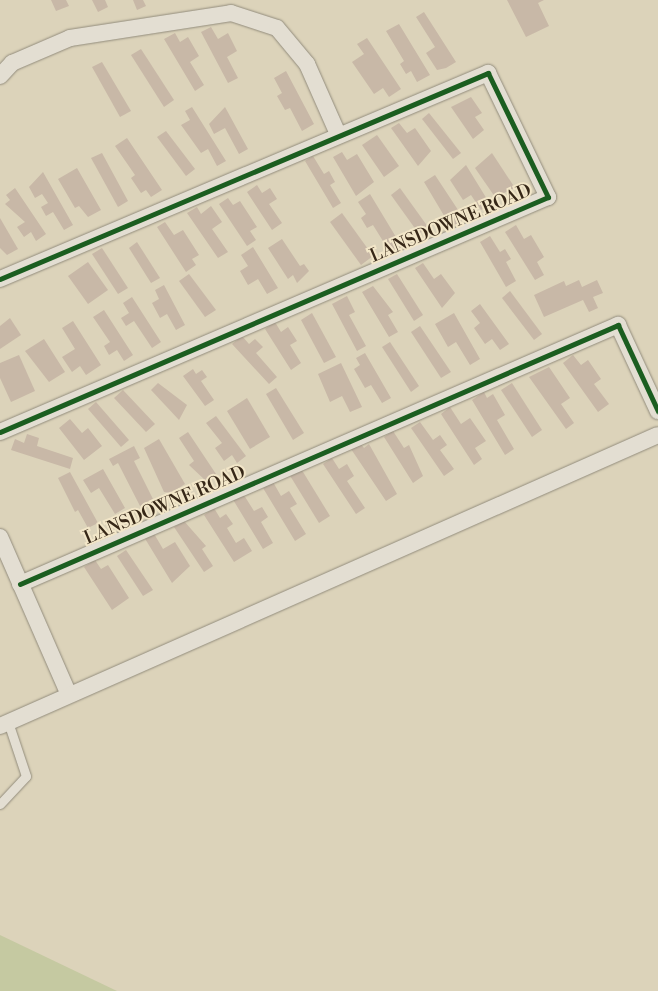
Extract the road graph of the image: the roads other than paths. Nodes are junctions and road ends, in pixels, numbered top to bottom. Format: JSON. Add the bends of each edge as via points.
{"nodes":[{"id":1,"x":0,"y":76,"type":"edge"},
{"id":2,"x":338,"y":134,"type":"junction"},
{"id":3,"x":0,"y":279,"type":"edge"},
{"id":4,"x":658,"y":411,"type":"edge"},
{"id":5,"x":0,"y":432,"type":"edge"},
{"id":6,"x":658,"y":435,"type":"edge"},
{"id":7,"x":0,"y":537,"type":"edge"},
{"id":8,"x":20,"y":584,"type":"junction"},
{"id":9,"x":68,"y":693,"type":"junction"},
{"id":10,"x":4,"y":724,"type":"edge"},
{"id":11,"x":0,"y":804,"type":"edge"}],
"edges":[{"from":1,"to":2,"type":"street","via":[[12,63],[70,38],[231,13],[277,28],[307,64]]},
{"from":2,"to":3,"type":"street","name":"LANSDOWNE ROAD"},
{"from":2,"to":5,"type":"street","name":"LANSDOWNE ROAD","via":[[488,73],[548,197]]},
{"from":4,"to":8,"type":"street","name":"LANSDOWNE ROAD","via":[[618,325]]},
{"from":6,"to":9,"type":"street"},
{"from":7,"to":8,"type":"street"},
{"from":8,"to":9,"type":"street"},
{"from":9,"to":10,"type":"street"},
{"from":10,"to":11,"type":"lane","via":[[26,776]]}]}
